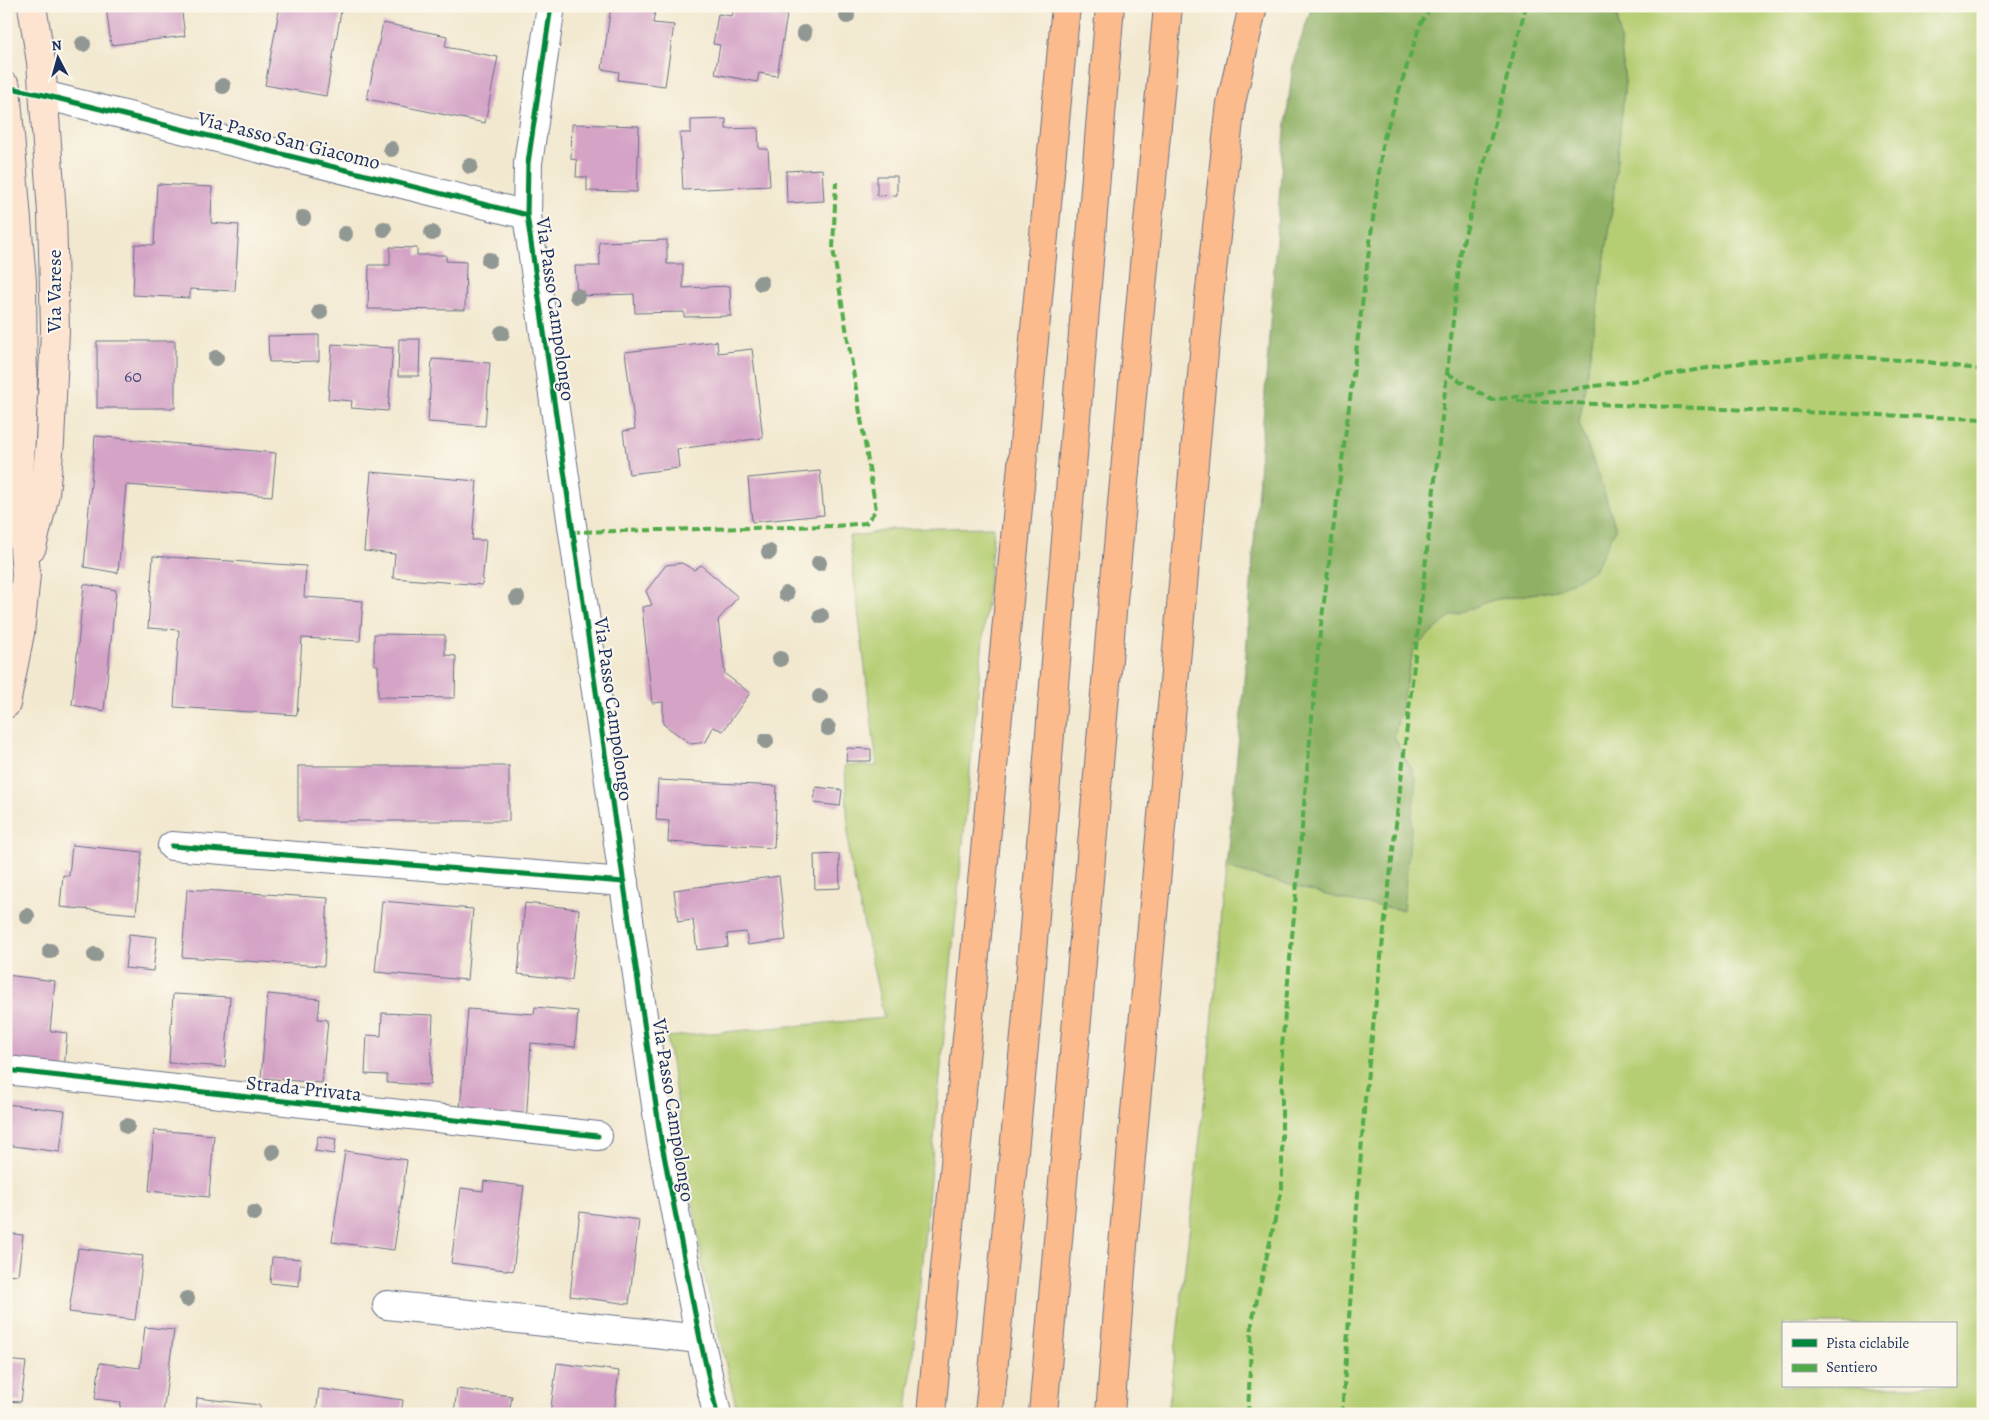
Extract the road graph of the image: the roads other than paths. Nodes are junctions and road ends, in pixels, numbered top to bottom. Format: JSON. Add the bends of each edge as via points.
{"nodes":[{"id":1,"x":32,"y":6,"type":"edge"},
{"id":2,"x":551,"y":6,"type":"edge"},
{"id":3,"x":1066,"y":6,"type":"edge"},
{"id":4,"x":1110,"y":6,"type":"edge"},
{"id":5,"x":1168,"y":6,"type":"edge"},
{"id":6,"x":1253,"y":6,"type":"edge"},
{"id":7,"x":6,"y":87,"type":"edge"},
{"id":8,"x":44,"y":95,"type":"junction"},
{"id":9,"x":526,"y":215,"type":"junction"},
{"id":10,"x":26,"y":575,"type":"junction"},
{"id":11,"x":6,"y":704,"type":"edge"},
{"id":12,"x":172,"y":846,"type":"dead end"},
{"id":13,"x":624,"y":882,"type":"junction"},
{"id":14,"x":6,"y":1070,"type":"edge"},
{"id":15,"x":598,"y":1136,"type":"dead end"},
{"id":16,"x":387,"y":1305,"type":"dead end"},
{"id":17,"x":700,"y":1339,"type":"junction"},
{"id":18,"x":717,"y":1414,"type":"edge"},
{"id":19,"x":931,"y":1414,"type":"edge"},
{"id":20,"x":989,"y":1414,"type":"edge"},
{"id":21,"x":1042,"y":1414,"type":"edge"},
{"id":22,"x":1110,"y":1414,"type":"edge"}],
"edges":[{"from":1,"to":8,"type":"main road","name":"Via Varese"},
{"from":2,"to":9,"type":"street","name":"Via Passo Campolongo","via":[[528,162]]},
{"from":3,"to":19,"type":"highway"},
{"from":4,"to":20,"type":"highway","via":[[1026,1025]]},
{"from":5,"to":21,"type":"highway"},
{"from":6,"to":22,"type":"highway","via":[[1232,103],[1209,298]]},
{"from":7,"to":8,"type":"main road"},
{"from":7,"to":10,"type":"main road","name":"Via Varese","via":[[22,281],[23,386],[19,481]]},
{"from":8,"to":9,"type":"street","name":"Via Passo San Giacomo"},
{"from":8,"to":10,"type":"main road","name":"Via Varese","via":[[54,240],[55,330],[50,442],[44,494]]},
{"from":9,"to":13,"type":"street","name":"Via Passo Campolongo"},
{"from":10,"to":11,"type":"main road","name":"Via Varese","via":[[20,633]]},
{"from":12,"to":13,"type":"street"},
{"from":13,"to":17,"type":"street","name":"Via Passo Campolongo","via":[[662,1140]]},
{"from":14,"to":15,"type":"street","name":"Strada Privata"},
{"from":16,"to":17,"type":"street"},
{"from":17,"to":18,"type":"street","name":"Via Passo Campolongo"}]}
